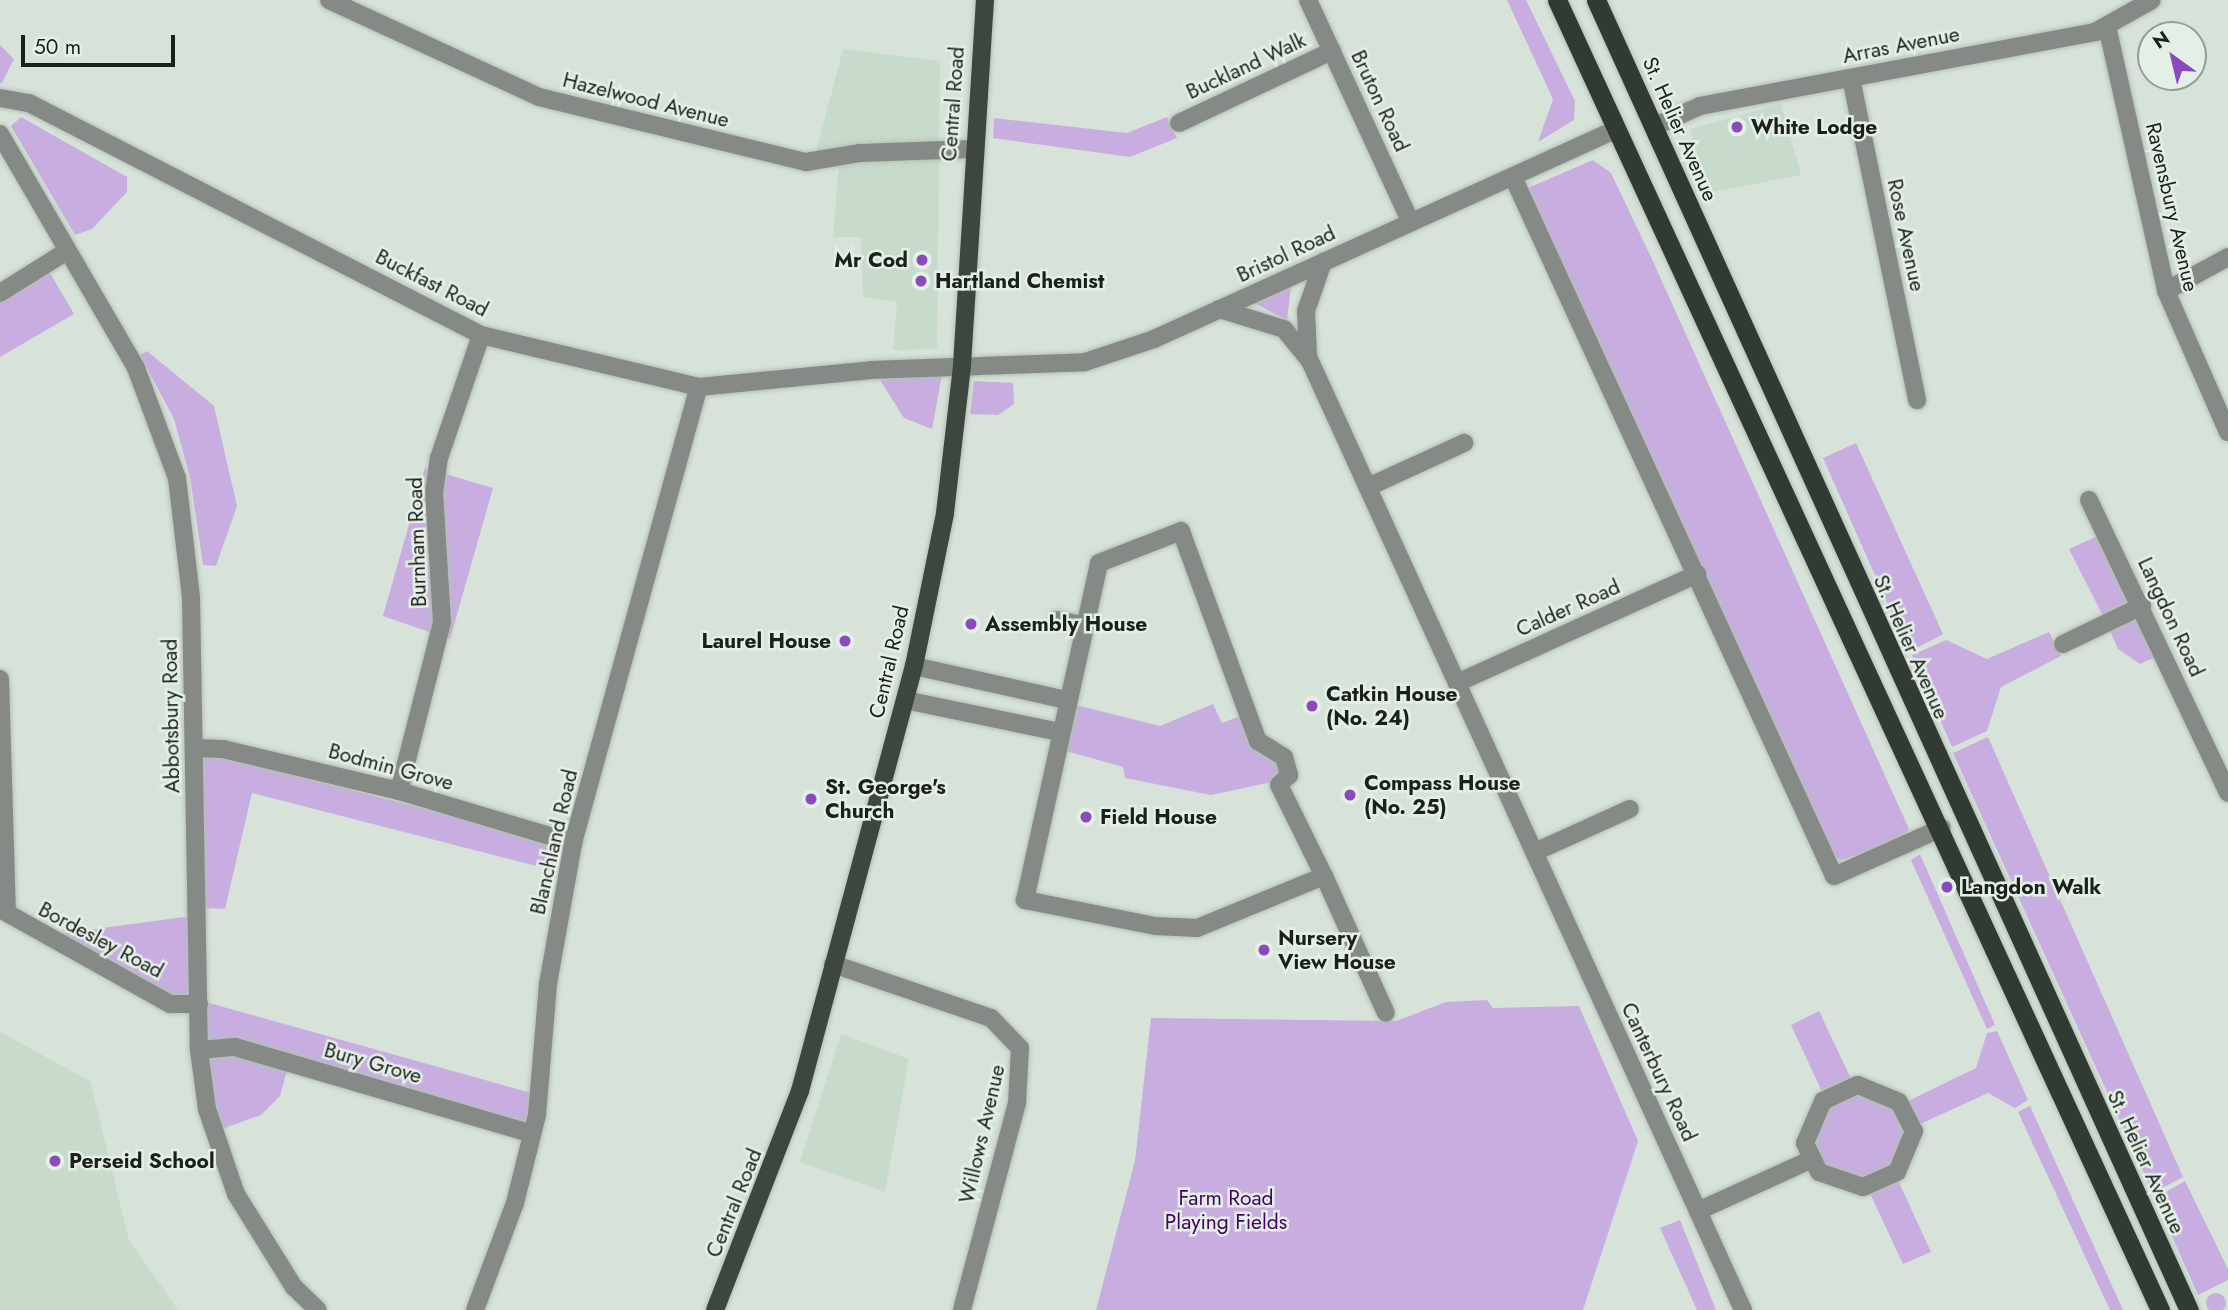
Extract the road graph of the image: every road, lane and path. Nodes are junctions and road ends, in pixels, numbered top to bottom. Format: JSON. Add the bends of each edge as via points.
{"nodes":[{"id":1,"x":329,"y":0,"type":"edge"},
{"id":2,"x":985,"y":0,"type":"edge"},
{"id":3,"x":1308,"y":0,"type":"edge"},
{"id":4,"x":1557,"y":0,"type":"edge"},
{"id":5,"x":1596,"y":0,"type":"edge"},
{"id":6,"x":2152,"y":0,"type":"edge"},
{"id":7,"x":2107,"y":26,"type":"junction"},
{"id":8,"x":1332,"y":51,"type":"junction"},
{"id":9,"x":1851,"y":78,"type":"junction"},
{"id":10,"x":0,"y":98,"type":"edge"},
{"id":11,"x":1178,"y":123,"type":"dead end"},
{"id":12,"x":1655,"y":126,"type":"junction"},
{"id":13,"x":1615,"y":130,"type":"junction"},
{"id":14,"x":0,"y":134,"type":"edge"},
{"id":15,"x":972,"y":149,"type":"junction"},
{"id":16,"x":1513,"y":177,"type":"junction"},
{"id":17,"x":1410,"y":221,"type":"junction"},
{"id":18,"x":67,"y":251,"type":"junction"},
{"id":19,"x":2228,"y":257,"type":"edge"},
{"id":20,"x":1323,"y":262,"type":"junction"},
{"id":21,"x":2166,"y":291,"type":"junction"},
{"id":22,"x":0,"y":293,"type":"edge"},
{"id":23,"x":1219,"y":309,"type":"junction"},
{"id":24,"x":481,"y":335,"type":"junction"},
{"id":25,"x":1310,"y":361,"type":"junction"},
{"id":26,"x":962,"y":365,"type":"junction"},
{"id":27,"x":699,"y":387,"type":"junction"},
{"id":28,"x":1917,"y":400,"type":"dead end"},
{"id":29,"x":2228,"y":432,"type":"edge"},
{"id":30,"x":1464,"y":443,"type":"dead end"},
{"id":31,"x":1368,"y":487,"type":"junction"},
{"id":32,"x":2089,"y":500,"type":"dead end"},
{"id":33,"x":1697,"y":574,"type":"junction"},
{"id":34,"x":2142,"y":606,"type":"junction"},
{"id":35,"x":1057,"y":620,"type":"dead end"},
{"id":36,"x":1084,"y":620,"type":"junction"},
{"id":37,"x":2063,"y":644,"type":"dead end"},
{"id":38,"x":914,"y":666,"type":"junction"},
{"id":39,"x":0,"y":679,"type":"edge"},
{"id":40,"x":1457,"y":683,"type":"junction"},
{"id":41,"x":905,"y":700,"type":"junction"},
{"id":42,"x":1066,"y":700,"type":"junction"},
{"id":43,"x":1059,"y":732,"type":"junction"},
{"id":44,"x":194,"y":748,"type":"junction"},
{"id":45,"x":400,"y":791,"type":"junction"},
{"id":46,"x":2228,"y":793,"type":"edge"},
{"id":47,"x":1630,"y":809,"type":"dead end"},
{"id":48,"x":1942,"y":828,"type":"junction"},
{"id":49,"x":573,"y":843,"type":"junction"},
{"id":50,"x":1535,"y":852,"type":"junction"},
{"id":51,"x":1324,"y":876,"type":"junction"},
{"id":52,"x":834,"y":964,"type":"junction"},
{"id":53,"x":199,"y":1004,"type":"junction"},
{"id":54,"x":1386,"y":1013,"type":"dead end"},
{"id":55,"x":199,"y":1050,"type":"junction"},
{"id":56,"x":532,"y":1134,"type":"junction"},
{"id":57,"x":1810,"y":1160,"type":"junction"},
{"id":58,"x":1698,"y":1211,"type":"junction"},
{"id":59,"x":317,"y":1310,"type":"edge"},
{"id":60,"x":475,"y":1310,"type":"edge"},
{"id":61,"x":715,"y":1310,"type":"edge"},
{"id":62,"x":962,"y":1310,"type":"edge"},
{"id":63,"x":1743,"y":1310,"type":"edge"},
{"id":64,"x":2160,"y":1310,"type":"edge"},
{"id":65,"x":2189,"y":1310,"type":"edge"}],
"edges":[{"from":1,"to":15,"type":"street","name":"Hazelwood Avenue","via":[[539,97],[806,162],[860,153]]},
{"from":2,"to":15,"type":"main road","name":"Central Road"},
{"from":3,"to":8,"type":"street","name":"Bruton Road"},
{"from":4,"to":13,"type":"highway"},
{"from":5,"to":12,"type":"highway","name":"St. Helier Avenue"},
{"from":6,"to":7,"type":"street","name":"Arras Avenue"},
{"from":7,"to":9,"type":"street","name":"Arras Avenue"},
{"from":7,"to":21,"type":"street","name":"Ravensbury Avenue"},
{"from":8,"to":11,"type":"street","name":"Buckland Walk"},
{"from":8,"to":17,"type":"street","name":"Bruton Road"},
{"from":9,"to":12,"type":"street","name":"Arras Avenue","via":[[1700,106]]},
{"from":9,"to":28,"type":"street","name":"Rose Avenue"},
{"from":10,"to":24,"type":"street","name":"Buckfast Road","via":[[30,103]]},
{"from":12,"to":65,"type":"highway","name":"St. Helier Avenue"},
{"from":13,"to":16,"type":"street","name":"Bristol Road"},
{"from":13,"to":48,"type":"highway"},
{"from":14,"to":18,"type":"street","name":"Abbotsbury Road"},
{"from":15,"to":26,"type":"main road","name":"Central Road"},
{"from":16,"to":17,"type":"street","name":"Bristol Road"},
{"from":16,"to":33,"type":"street"},
{"from":17,"to":20,"type":"street","name":"Bristol Road"},
{"from":18,"to":22,"type":"street"},
{"from":18,"to":44,"type":"street","name":"Abbotsbury Road","via":[[136,368],[177,478],[191,598]]},
{"from":19,"to":21,"type":"street"},
{"from":20,"to":23,"type":"street","name":"Bristol Road"},
{"from":20,"to":25,"type":"street","via":[[1304,324]]},
{"from":21,"to":29,"type":"street","name":"Ravensbury Avenue"},
{"from":23,"to":25,"type":"street","name":"Canterbury Road","via":[[1284,329]]},
{"from":23,"to":26,"type":"street","name":"Bristol Road","via":[[1085,362],[1053,368]]},
{"from":24,"to":27,"type":"street","name":"Buckfast Road"},
{"from":24,"to":45,"type":"street","name":"Burnham Road","via":[[439,458],[434,493],[442,622]]},
{"from":25,"to":31,"type":"street","name":"Canterbury Road"},
{"from":26,"to":27,"type":"street","name":"Buckfast Road"},
{"from":26,"to":38,"type":"main road","name":"Central Road","via":[[944,513]]},
{"from":27,"to":49,"type":"street","name":"Blanchland Road"},
{"from":30,"to":31,"type":"street"},
{"from":31,"to":40,"type":"street","name":"Canterbury Road"},
{"from":32,"to":34,"type":"street","name":"Langdon Road"},
{"from":33,"to":40,"type":"street","name":"Calder Road"},
{"from":33,"to":48,"type":"street","via":[[1834,876]]},
{"from":34,"to":37,"type":"street"},
{"from":34,"to":46,"type":"street","name":"Langdon Road"},
{"from":35,"to":36,"type":"street"},
{"from":36,"to":42,"type":"street"},
{"from":36,"to":51,"type":"street","via":[[1099,563],[1181,531],[1258,741],[1284,757],[1289,775],[1279,785]]},
{"from":38,"to":41,"type":"main road","name":"Central Road"},
{"from":38,"to":42,"type":"street"},
{"from":39,"to":53,"type":"street","name":"Bordesley Road","via":[[7,914],[170,1004]]},
{"from":40,"to":50,"type":"street","name":"Canterbury Road"},
{"from":41,"to":43,"type":"street"},
{"from":41,"to":52,"type":"main road","name":"Central Road"},
{"from":42,"to":43,"type":"street"},
{"from":43,"to":51,"type":"street","via":[[1025,900],[1185,928],[1214,923]]},
{"from":44,"to":45,"type":"street","name":"Bodmin Grove","via":[[223,749]]},
{"from":44,"to":53,"type":"street","name":"Abbotsbury Road"},
{"from":45,"to":49,"type":"street","name":"Bodmin Grove"},
{"from":47,"to":50,"type":"street"},
{"from":48,"to":64,"type":"highway"},
{"from":49,"to":56,"type":"street","name":"Blanchland Road","via":[[548,984]]},
{"from":50,"to":58,"type":"street","name":"Canterbury Road"},
{"from":51,"to":54,"type":"street"},
{"from":52,"to":61,"type":"main road","name":"Central Road","via":[[777,1161]]},
{"from":52,"to":62,"type":"street","name":"Willows Avenue","via":[[991,1018],[1020,1048],[1017,1103]]},
{"from":53,"to":55,"type":"street","name":"Abbotsbury Road"},
{"from":55,"to":56,"type":"street","name":"Bury Grove","via":[[235,1047]]},
{"from":55,"to":59,"type":"street","name":"Abbotsbury Road","via":[[207,1109],[236,1194],[294,1287]]},
{"from":56,"to":60,"type":"street","name":"Blanchland Road","via":[[515,1203]]},
{"from":57,"to":57,"type":"street","via":[[1805,1143],[1823,1101],[1858,1085],[1899,1102],[1914,1131],[1897,1172],[1863,1187],[1819,1172]]},
{"from":57,"to":58,"type":"street"},
{"from":58,"to":63,"type":"street","name":"Canterbury Road"}]}
